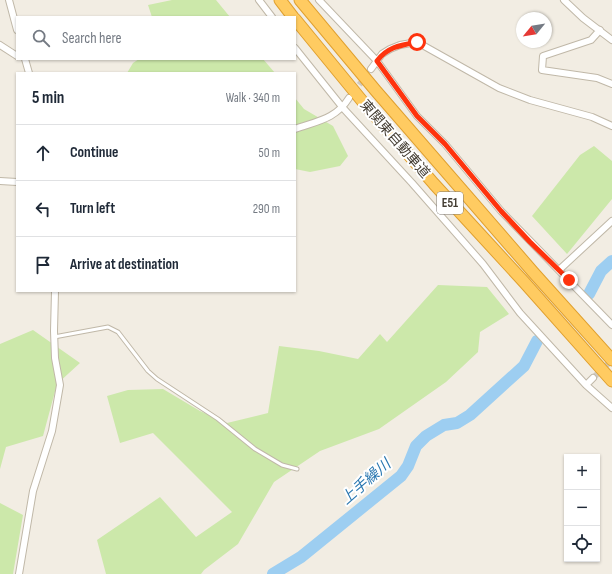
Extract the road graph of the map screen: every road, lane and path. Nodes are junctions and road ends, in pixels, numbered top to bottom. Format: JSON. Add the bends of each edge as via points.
{"nodes":[{"id":1,"x":9,"y":0,"type":"edge"},
{"id":2,"x":259,"y":0,"type":"edge"},
{"id":3,"x":280,"y":0,"type":"edge"},
{"id":4,"x":300,"y":0,"type":"edge"},
{"id":5,"x":319,"y":0,"type":"edge"},
{"id":6,"x":564,"y":0,"type":"edge"},
{"id":7,"x":271,"y":16,"type":"edge"},
{"id":8,"x":292,"y":16,"type":"edge"},
{"id":9,"x":296,"y":20,"type":"edge"},
{"id":10,"x":16,"y":26,"type":"edge"},
{"id":11,"x":600,"y":30,"type":"junction"},
{"id":12,"x":612,"y":40,"type":"edge"},
{"id":13,"x":0,"y":46,"type":"edge"},
{"id":14,"x":296,"y":49,"type":"edge"},
{"id":15,"x":16,"y":55,"type":"edge"},
{"id":16,"x":24,"y":60,"type":"edge"},
{"id":17,"x":377,"y":61,"type":"junction"},
{"id":18,"x":371,"y":70,"type":"tunnel mouth"},
{"id":19,"x":29,"y":72,"type":"edge"},
{"id":20,"x":612,"y":84,"type":"edge"},
{"id":21,"x":349,"y":98,"type":"tunnel mouth"},
{"id":22,"x":343,"y":108,"type":"junction"},
{"id":23,"x":612,"y":126,"type":"edge"},
{"id":24,"x":296,"y":129,"type":"edge"},
{"id":25,"x":0,"y":181,"type":"edge"},
{"id":26,"x":16,"y":182,"type":"edge"},
{"id":27,"x":612,"y":221,"type":"edge"},
{"id":28,"x":559,"y":270,"type":"junction"},
{"id":29,"x":55,"y":292,"type":"edge"},
{"id":30,"x":612,"y":325,"type":"edge"},
{"id":31,"x":54,"y":337,"type":"junction"},
{"id":32,"x":612,"y":360,"type":"edge"},
{"id":33,"x":593,"y":378,"type":"tunnel mouth"},
{"id":34,"x":612,"y":381,"type":"edge"},
{"id":35,"x":586,"y":385,"type":"junction"},
{"id":36,"x":612,"y":408,"type":"edge"},
{"id":37,"x":297,"y":469,"type":"dead end"},
{"id":38,"x":19,"y":574,"type":"edge"}],
"edges":[{"from":1,"to":10,"type":"street"},
{"from":2,"to":7,"type":"street"},
{"from":3,"to":8,"type":"highway","name":"東関東自動車道","number":"E51"},
{"from":4,"to":32,"type":"highway","name":"東関東自動車道","number":"E51","via":[[396,114]]},
{"from":5,"to":17,"type":"street"},
{"from":6,"to":11,"type":"street"},
{"from":9,"to":34,"type":"highway","name":"東関東自動車道","number":"E51","via":[[434,184]]},
{"from":11,"to":12,"type":"street"},
{"from":11,"to":20,"type":"street","via":[[591,40],[543,56],[542,70],[597,78]]},
{"from":13,"to":15,"type":"street"},
{"from":14,"to":22,"type":"street"},
{"from":16,"to":19,"type":"street"},
{"from":17,"to":18,"type":"street"},
{"from":17,"to":23,"type":"street","via":[[390,49],[417,42],[499,88],[530,100],[592,117]]},
{"from":17,"to":28,"type":"street","via":[[417,116],[445,144],[501,211]]},
{"from":21,"to":22,"type":"street"},
{"from":22,"to":24,"type":"street","via":[[334,115]]},
{"from":22,"to":35,"type":"street","via":[[412,183],[483,264],[520,313]]},
{"from":25,"to":26,"type":"street"},
{"from":27,"to":28,"type":"street"},
{"from":28,"to":30,"type":"street"},
{"from":29,"to":31,"type":"street"},
{"from":31,"to":37,"type":"lane","via":[[108,327],[118,332],[157,379],[218,419],[255,449],[282,465]]},
{"from":31,"to":38,"type":"street","via":[[60,385],[52,431],[33,491]]},
{"from":33,"to":35,"type":"street"},
{"from":35,"to":36,"type":"street"}]}
